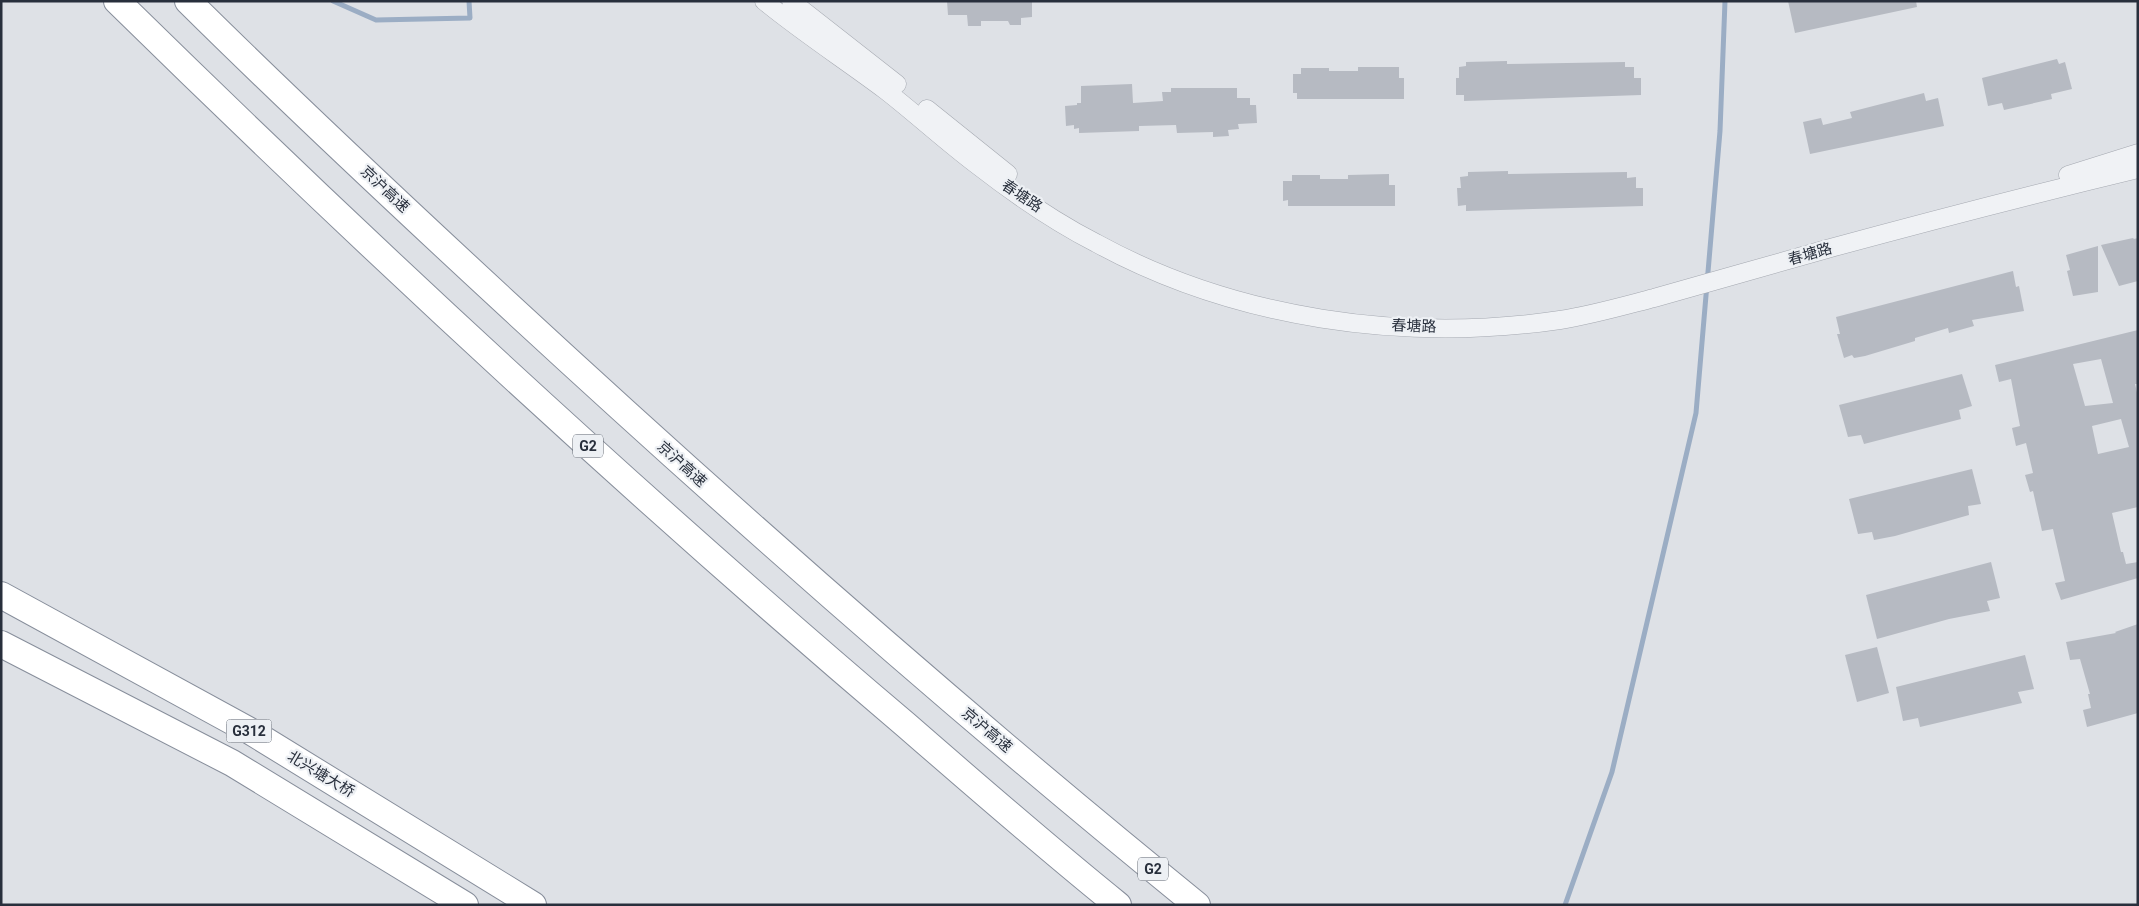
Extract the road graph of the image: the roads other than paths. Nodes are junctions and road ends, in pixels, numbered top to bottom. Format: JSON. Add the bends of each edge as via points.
{"nodes":[{"id":1,"x":117,"y":1,"type":"edge"},
{"id":2,"x":188,"y":1,"type":"edge"},
{"id":3,"x":764,"y":1,"type":"edge"},
{"id":4,"x":792,"y":1,"type":"edge"},
{"id":5,"x":2138,"y":153,"type":"edge"},
{"id":6,"x":2138,"y":169,"type":"edge"},
{"id":7,"x":1741,"y":268,"type":"junction"},
{"id":8,"x":1683,"y":285,"type":"junction"},
{"id":9,"x":1,"y":595,"type":"edge"},
{"id":10,"x":2,"y":644,"type":"edge"},
{"id":11,"x":468,"y":864,"type":"junction"},
{"id":12,"x":465,"y":905,"type":"edge"},
{"id":13,"x":533,"y":905,"type":"edge"},
{"id":14,"x":538,"y":905,"type":"edge"},
{"id":15,"x":1118,"y":905,"type":"edge"},
{"id":16,"x":1196,"y":905,"type":"edge"}],
"edges":[{"from":1,"to":15,"type":"highway","number":"G2","via":[[395,268],[601,458],[794,630]]},
{"from":2,"to":16,"type":"highway","name":"京沪高速","number":"G2","via":[[635,422],[836,601]]},
{"from":3,"to":8,"type":"street","name":"春塘路","via":[[887,91],[978,166],[1061,223],[1113,252],[1201,288],[1288,313],[1326,319],[1459,328],[1562,319],[1608,310]]},
{"from":4,"to":8,"type":"street","name":"春塘路","via":[[1036,196],[1090,232],[1205,281],[1286,305],[1352,314],[1431,319],[1511,316]]},
{"from":5,"to":7,"type":"street","name":"春塘路"},
{"from":6,"to":7,"type":"street","name":"春塘路"},
{"from":7,"to":8,"type":"street","name":"春塘路"},
{"from":9,"to":11,"type":"highway","name":"北兴塘大桥","number":"G312","via":[[250,731]]},
{"from":10,"to":12,"type":"highway","number":"G312","via":[[232,762]]},
{"from":11,"to":13,"type":"highway","name":"北兴塘大桥","number":"G312"},
{"from":11,"to":14,"type":"highway"}]}
